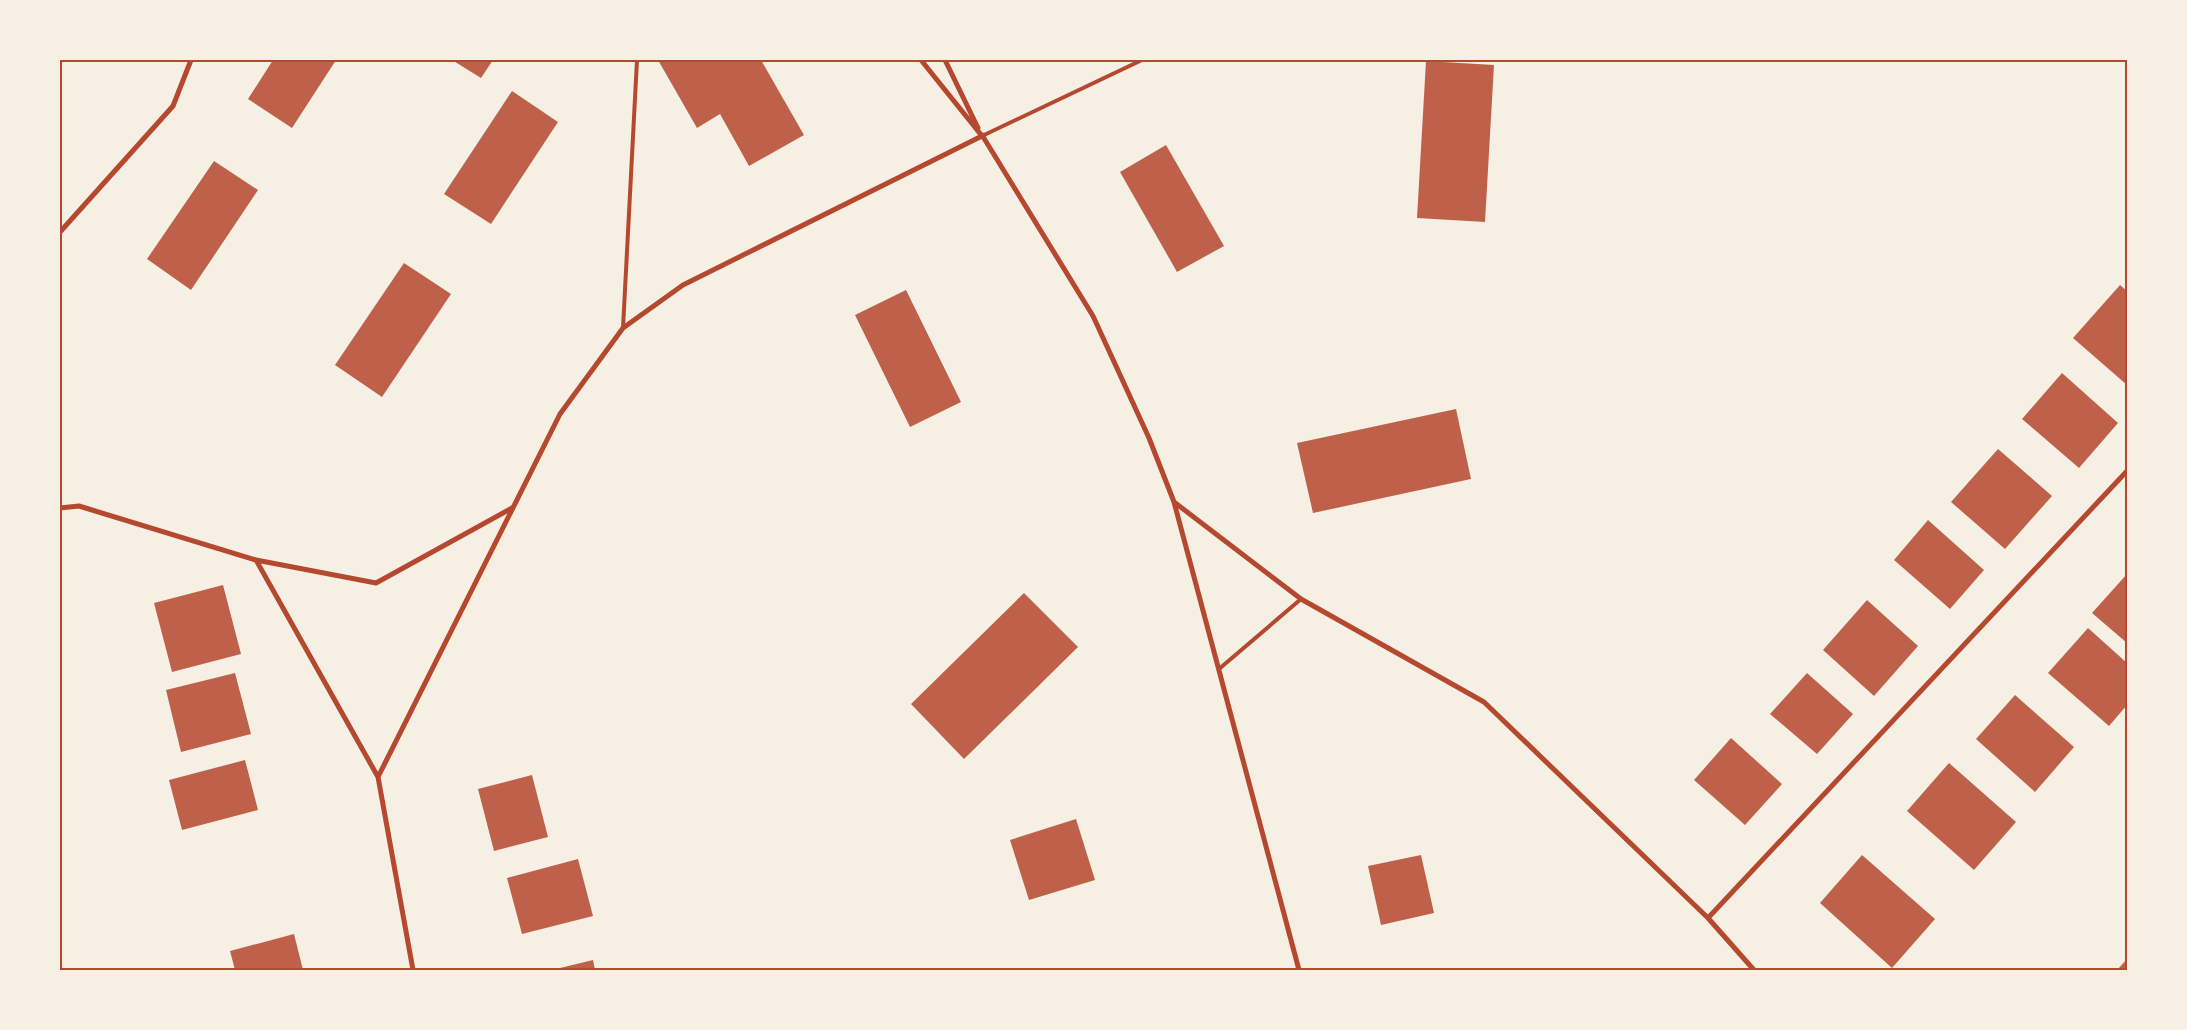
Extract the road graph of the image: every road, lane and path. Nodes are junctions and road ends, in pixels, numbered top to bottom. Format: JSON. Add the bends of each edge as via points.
{"nodes":[{"id":1,"x":191,"y":60,"type":"edge"},
{"id":2,"x":637,"y":60,"type":"edge"},
{"id":3,"x":921,"y":60,"type":"edge"},
{"id":4,"x":945,"y":60,"type":"edge"},
{"id":5,"x":1142,"y":60,"type":"edge"},
{"id":6,"x":982,"y":136,"type":"junction"},
{"id":7,"x":60,"y":232,"type":"edge"},
{"id":8,"x":623,"y":328,"type":"junction"},
{"id":9,"x":2127,"y":471,"type":"edge"},
{"id":10,"x":1174,"y":502,"type":"junction"},
{"id":11,"x":60,"y":508,"type":"edge"},
{"id":12,"x":512,"y":508,"type":"junction"},
{"id":13,"x":256,"y":560,"type":"junction"},
{"id":14,"x":1301,"y":599,"type":"junction"},
{"id":15,"x":1218,"y":669,"type":"junction"},
{"id":16,"x":378,"y":777,"type":"junction"},
{"id":17,"x":1708,"y":918,"type":"junction"},
{"id":18,"x":413,"y":970,"type":"edge"},
{"id":19,"x":1299,"y":970,"type":"edge"},
{"id":20,"x":1754,"y":970,"type":"edge"}],
"edges":[{"from":1,"to":7,"type":"street","via":[[173,106]]},
{"from":2,"to":8,"type":"lane"},
{"from":3,"to":6,"type":"street"},
{"from":4,"to":6,"type":"street"},
{"from":5,"to":6,"type":"lane"},
{"from":6,"to":8,"type":"street","via":[[683,285]]},
{"from":6,"to":10,"type":"street","via":[[1092,316],[1149,438]]},
{"from":8,"to":12,"type":"street","via":[[560,414]]},
{"from":9,"to":17,"type":"street"},
{"from":10,"to":14,"type":"street"},
{"from":10,"to":15,"type":"street"},
{"from":11,"to":13,"type":"street","via":[[79,506]]},
{"from":12,"to":13,"type":"street","via":[[376,583]]},
{"from":12,"to":16,"type":"street"},
{"from":13,"to":16,"type":"street"},
{"from":14,"to":15,"type":"lane"},
{"from":14,"to":17,"type":"street","via":[[1484,702]]},
{"from":15,"to":19,"type":"street"},
{"from":16,"to":18,"type":"street"},
{"from":17,"to":20,"type":"street"}]}
